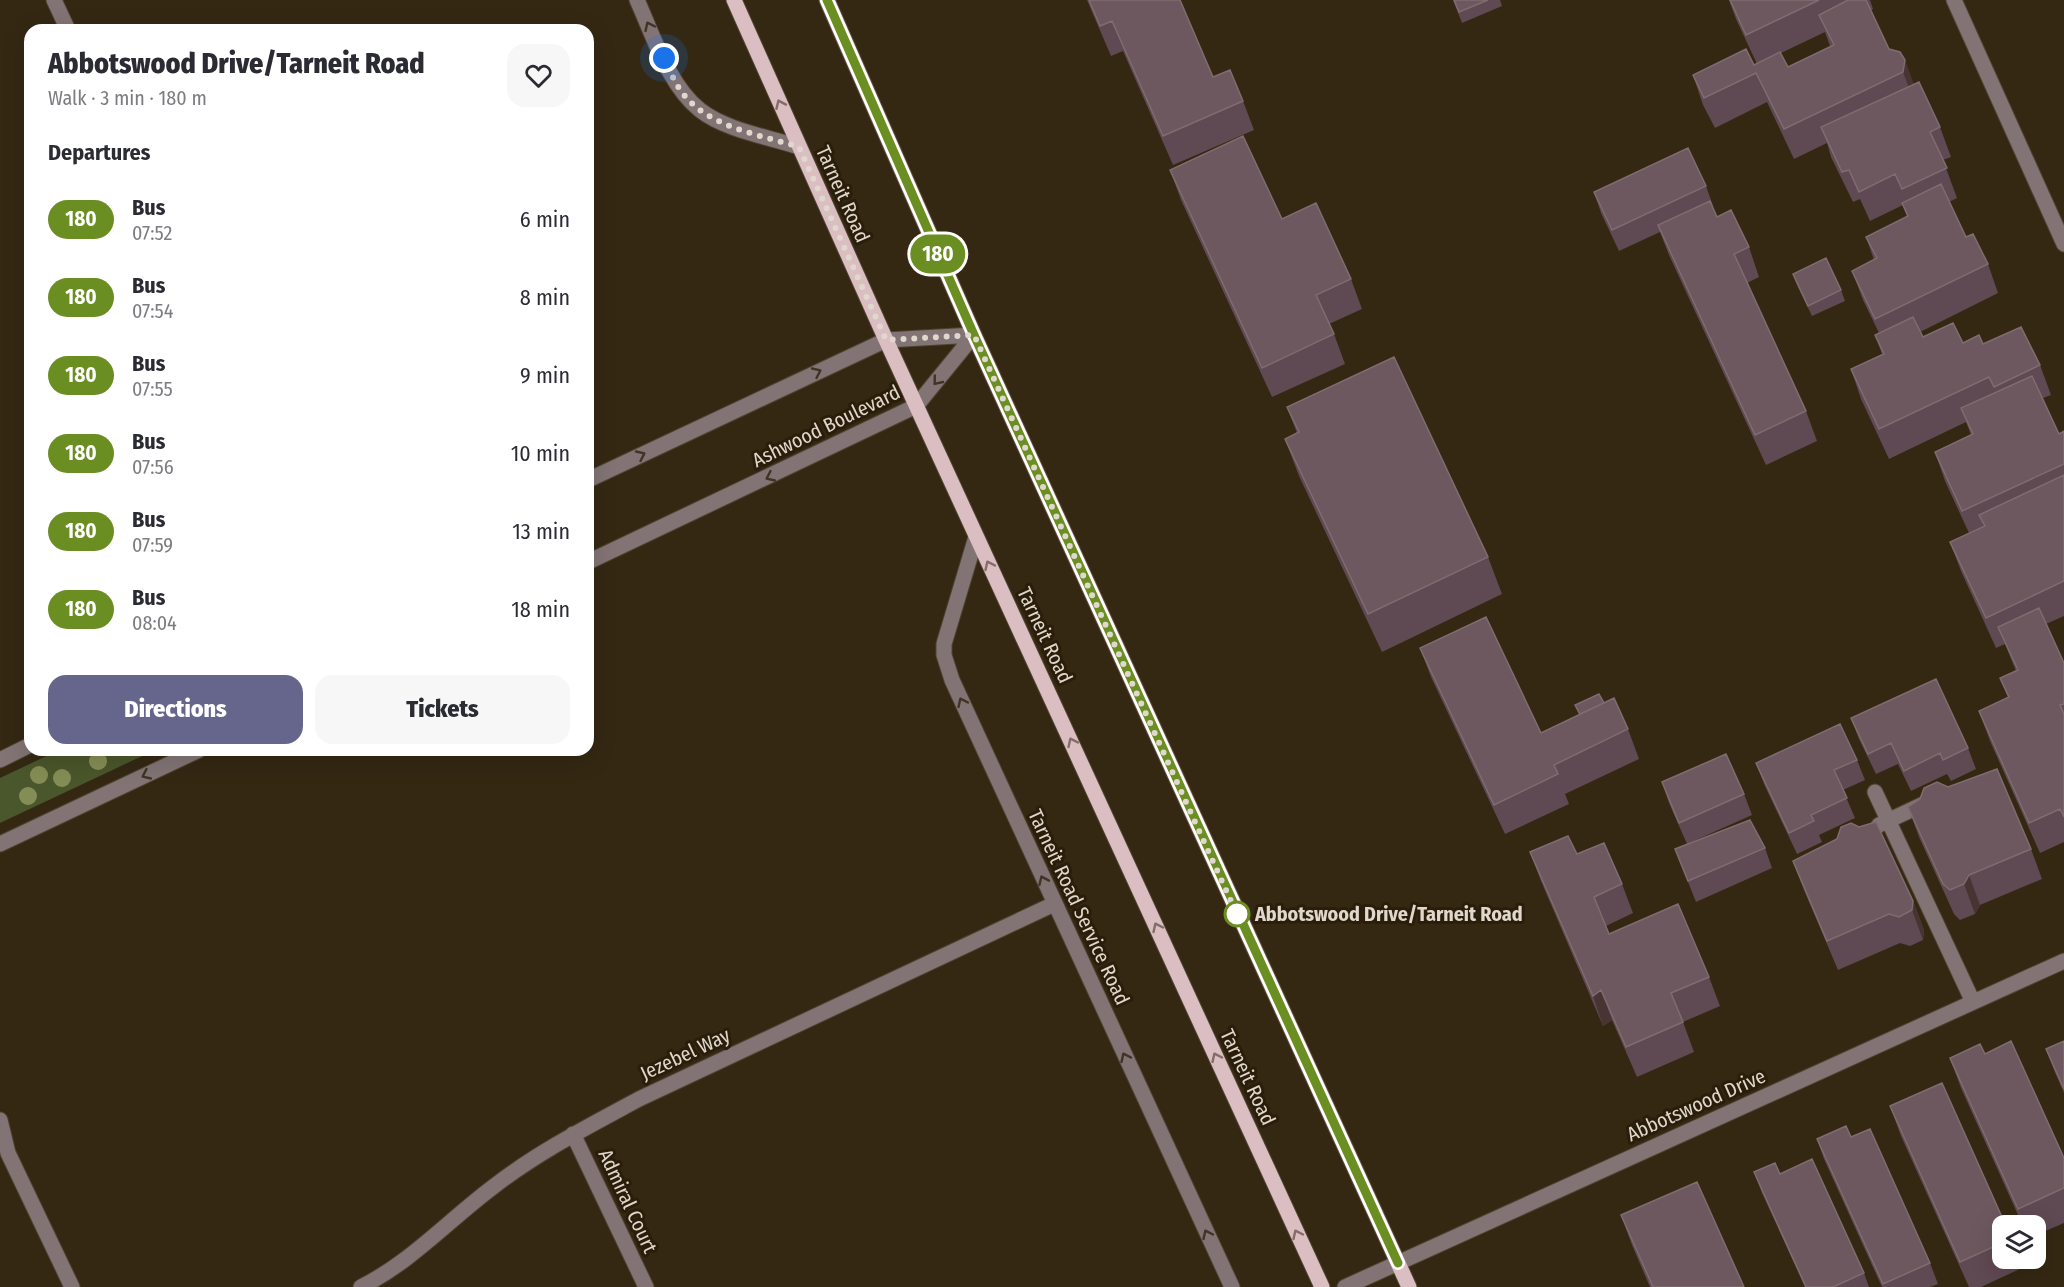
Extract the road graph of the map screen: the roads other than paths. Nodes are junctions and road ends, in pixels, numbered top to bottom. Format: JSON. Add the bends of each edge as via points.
{"nodes":[{"id":1,"x":54,"y":0,"type":"edge"},
{"id":2,"x":637,"y":0,"type":"edge"},
{"id":3,"x":734,"y":0,"type":"edge"},
{"id":4,"x":827,"y":0,"type":"edge"},
{"id":5,"x":1954,"y":0,"type":"edge"},
{"id":6,"x":65,"y":24,"type":"edge"},
{"id":7,"x":799,"y":147,"type":"junction"},
{"id":8,"x":2064,"y":244,"type":"edge"},
{"id":9,"x":974,"y":335,"type":"junction"},
{"id":10,"x":886,"y":340,"type":"junction"},
{"id":11,"x":916,"y":406,"type":"junction"},
{"id":12,"x":594,"y":477,"type":"edge"},
{"id":13,"x":976,"y":537,"type":"junction"},
{"id":14,"x":594,"y":559,"type":"edge"},
{"id":15,"x":24,"y":748,"type":"edge"},
{"id":16,"x":186,"y":756,"type":"edge"},
{"id":17,"x":0,"y":759,"type":"edge"},
{"id":18,"x":1875,"y":792,"type":"dead end"},
{"id":19,"x":1940,"y":797,"type":"edge"},
{"id":20,"x":1888,"y":821,"type":"junction"},
{"id":21,"x":1868,"y":830,"type":"edge"},
{"id":22,"x":0,"y":844,"type":"edge"},
{"id":23,"x":1054,"y":904,"type":"junction"},
{"id":24,"x":2064,"y":961,"type":"edge"},
{"id":25,"x":1973,"y":1002,"type":"junction"},
{"id":26,"x":0,"y":1120,"type":"edge"},
{"id":27,"x":573,"y":1134,"type":"junction"},
{"id":28,"x":4,"y":1149,"type":"edge"},
{"id":29,"x":1398,"y":1263,"type":"junction"},
{"id":30,"x":72,"y":1287,"type":"edge"},
{"id":31,"x":361,"y":1287,"type":"edge"},
{"id":32,"x":646,"y":1287,"type":"edge"},
{"id":33,"x":1232,"y":1287,"type":"edge"},
{"id":34,"x":1322,"y":1287,"type":"edge"},
{"id":35,"x":1345,"y":1287,"type":"edge"},
{"id":36,"x":1409,"y":1287,"type":"edge"}],
"edges":[{"from":1,"to":6,"type":"street"},
{"from":7,"to":2,"type":"street","one_way":true,"via":[[722,123],[701,111],[673,78]]},
{"from":7,"to":3,"type":"main road","name":"Tarneit Road","one_way":true},
{"from":4,"to":9,"type":"main road"},
{"from":5,"to":8,"type":"street"},
{"from":7,"to":10,"type":"main road","name":"Tarneit Road"},
{"from":9,"to":10,"type":"street"},
{"from":9,"to":11,"type":"street","name":"Ashwood Boulevard","one_way":true},
{"from":9,"to":29,"type":"main road"},
{"from":10,"to":11,"type":"main road","name":"Tarneit Road"},
{"from":12,"to":10,"type":"street","one_way":true},
{"from":11,"to":13,"type":"main road","name":"Tarneit Road"},
{"from":11,"to":14,"type":"street","name":"Ashwood Boulevard","one_way":true},
{"from":23,"to":13,"type":"street","name":"Tarneit Road Service Road","one_way":true,"via":[[944,655]]},
{"from":34,"to":13,"type":"main road","name":"Tarneit Road","one_way":true},
{"from":15,"to":17,"type":"street"},
{"from":16,"to":22,"type":"street","one_way":true},
{"from":18,"to":20,"type":"street"},
{"from":19,"to":20,"type":"street"},
{"from":20,"to":21,"type":"street"},
{"from":20,"to":25,"type":"street"},
{"from":23,"to":27,"type":"street","name":"Jezebel Way"},
{"from":33,"to":23,"type":"street","name":"Tarneit Road Service Road","one_way":true},
{"from":24,"to":25,"type":"street","name":"Abbotswood Drive"},
{"from":25,"to":29,"type":"street","name":"Abbotswood Drive"},
{"from":26,"to":28,"type":"street"},
{"from":27,"to":31,"type":"street","name":"Jezebel Way","via":[[493,1186],[419,1248]]},
{"from":27,"to":32,"type":"street","name":"Admiral Court"},
{"from":28,"to":30,"type":"street"},
{"from":29,"to":35,"type":"street","name":"Abbotswood Drive"},
{"from":29,"to":36,"type":"main road"}]}
